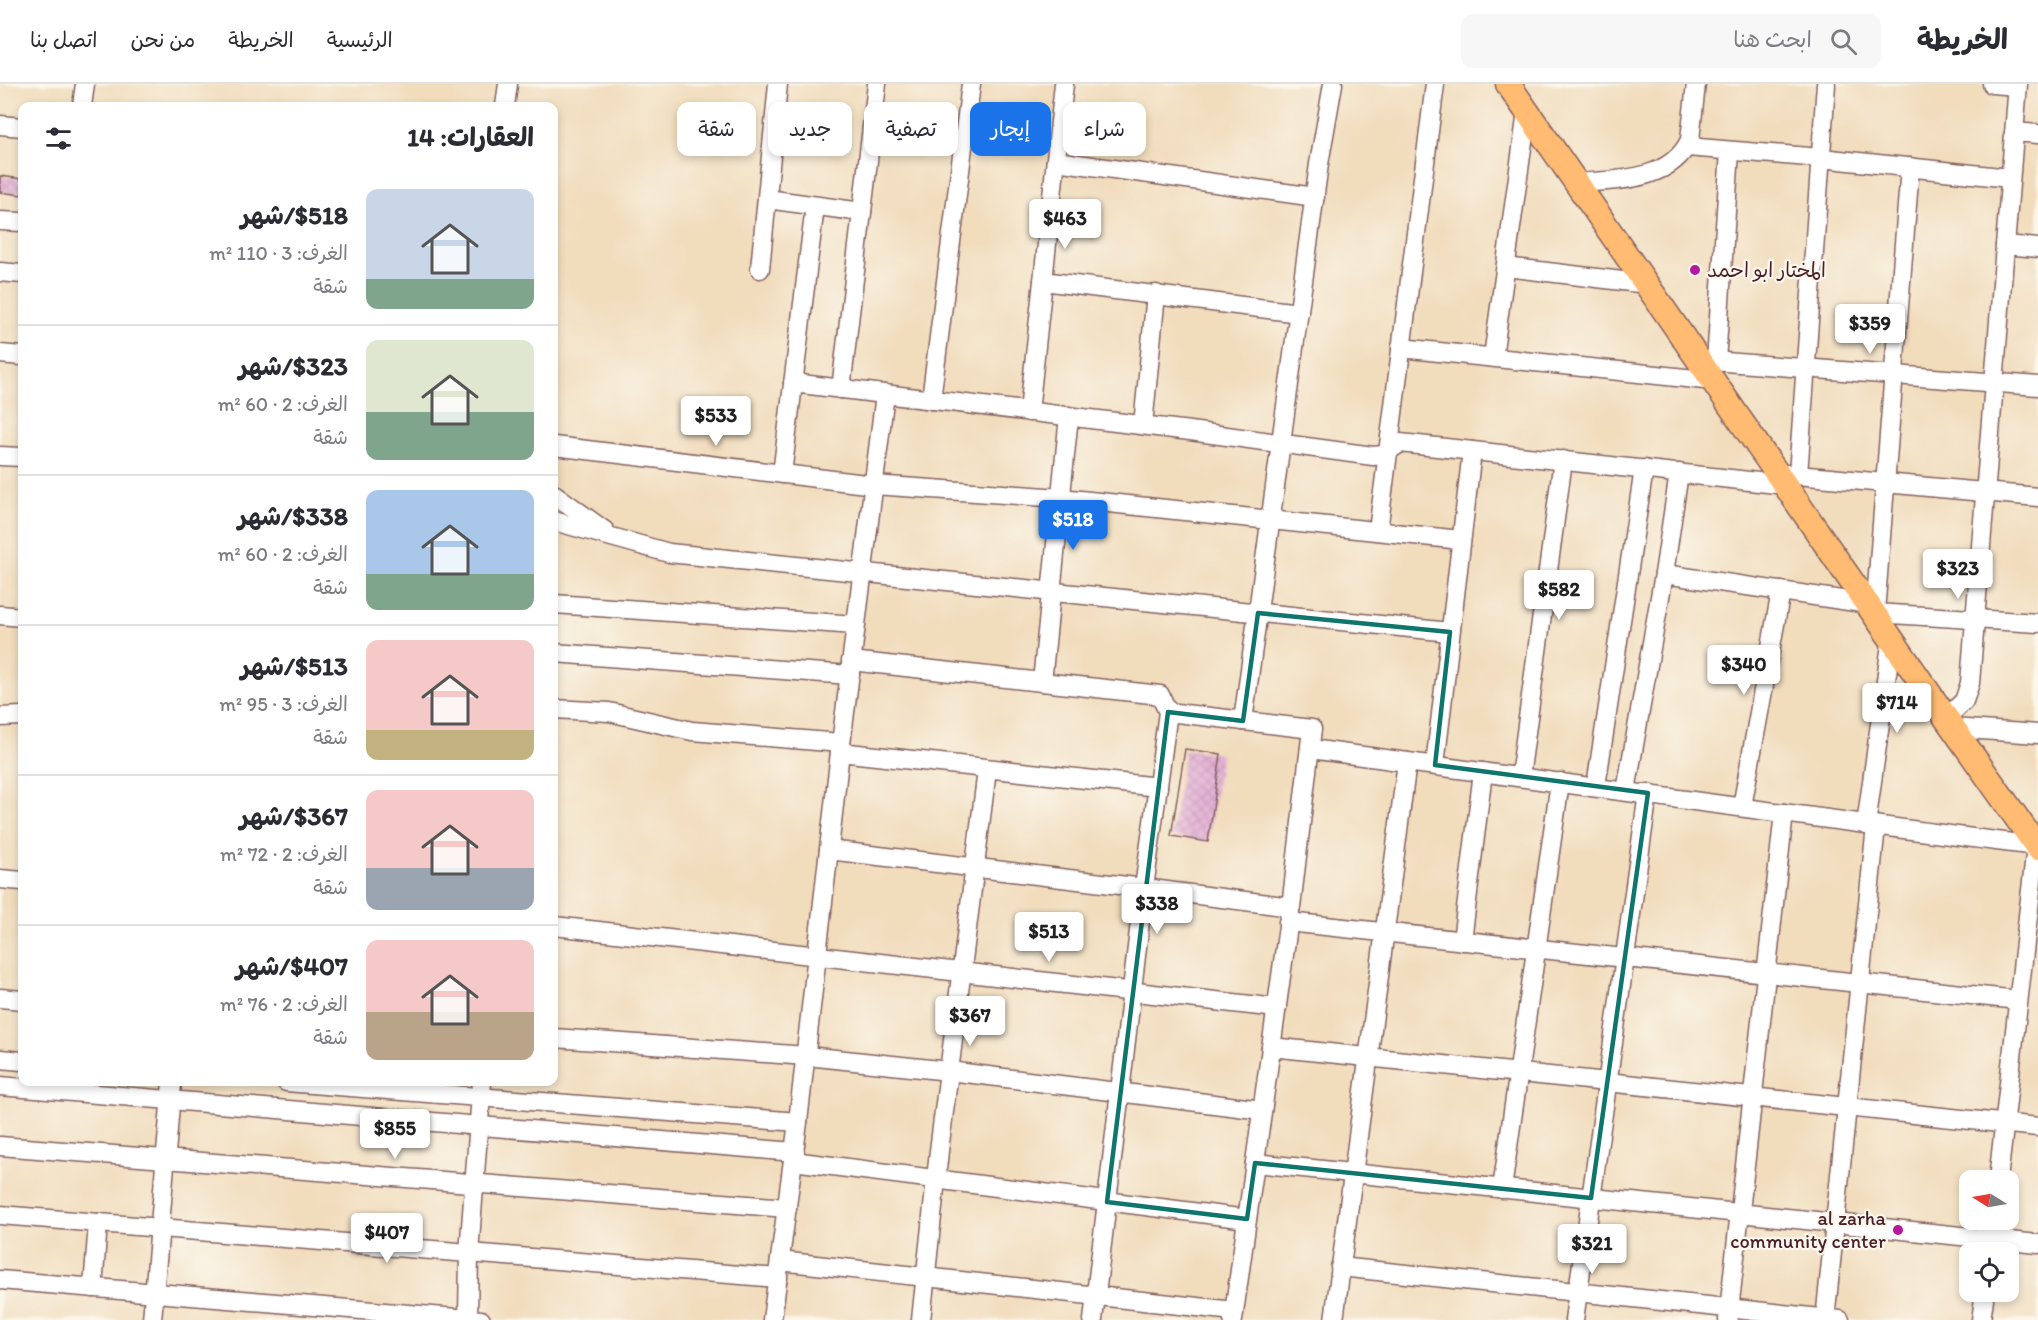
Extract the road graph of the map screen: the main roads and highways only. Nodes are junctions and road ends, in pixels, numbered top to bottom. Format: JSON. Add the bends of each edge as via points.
{"nodes":[{"id":1,"x":1508,"y":84,"type":"edge"},
{"id":2,"x":2034,"y":837,"type":"edge"}],
"edges":[{"from":1,"to":2,"type":"main road","via":[[1788,478],[1949,723]]}]}
